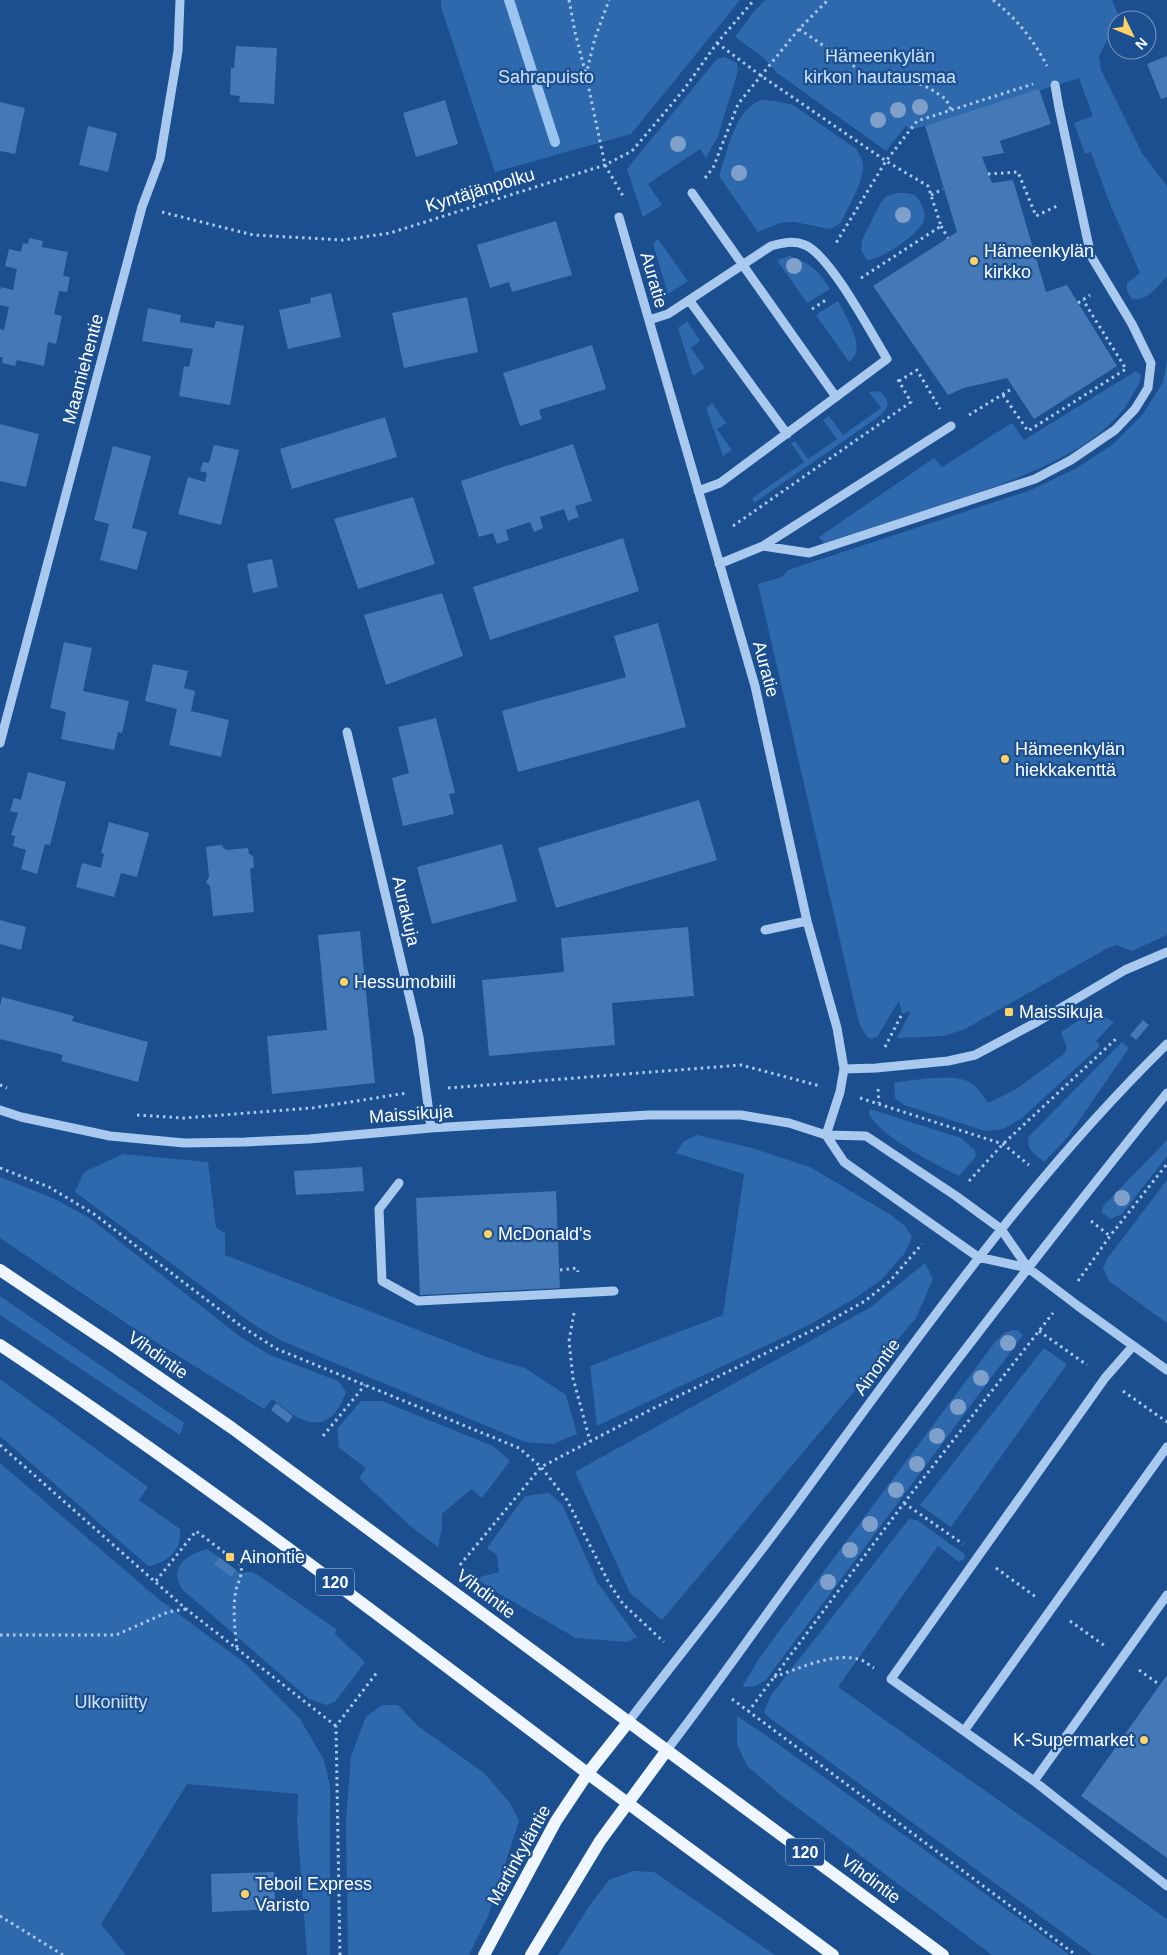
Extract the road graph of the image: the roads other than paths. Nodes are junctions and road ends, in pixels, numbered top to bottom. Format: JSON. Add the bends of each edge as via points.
{"nodes":[{"id":1,"x":180,"y":0,"type":"edge"},
{"id":2,"x":1054,"y":81,"type":"road end"},
{"id":3,"x":692,"y":193,"type":"road end"},
{"id":4,"x":619,"y":217,"type":"road end"},
{"id":5,"x":742,"y":265,"type":"junction"},
{"id":6,"x":689,"y":300,"type":"junction"},
{"id":7,"x":649,"y":320,"type":"junction"},
{"id":8,"x":836,"y":397,"type":"junction"},
{"id":9,"x":951,"y":426,"type":"road end"},
{"id":10,"x":787,"y":434,"type":"junction"},
{"id":11,"x":698,"y":491,"type":"junction"},
{"id":12,"x":763,"y":546,"type":"junction"},
{"id":13,"x":719,"y":564,"type":"junction"},
{"id":14,"x":347,"y":732,"type":"dead end"},
{"id":15,"x":0,"y":743,"type":"edge"},
{"id":16,"x":807,"y":921,"type":"junction"},
{"id":17,"x":765,"y":930,"type":"dead end"},
{"id":18,"x":1167,"y":952,"type":"edge"},
{"id":19,"x":1167,"y":1044,"type":"edge"},
{"id":20,"x":844,"y":1069,"type":"junction"},
{"id":21,"x":1167,"y":1093,"type":"edge"},
{"id":22,"x":0,"y":1110,"type":"edge"},
{"id":23,"x":431,"y":1128,"type":"junction"},
{"id":24,"x":826,"y":1135,"type":"junction"},
{"id":25,"x":399,"y":1183,"type":"dead end"},
{"id":26,"x":1000,"y":1229,"type":"junction"},
{"id":27,"x":978,"y":1257,"type":"junction"},
{"id":28,"x":1028,"y":1268,"type":"junction"},
{"id":29,"x":0,"y":1270,"type":"edge"},
{"id":30,"x":614,"y":1291,"type":"dead end"},
{"id":31,"x":0,"y":1345,"type":"edge"},
{"id":32,"x":1133,"y":1346,"type":"junction"},
{"id":33,"x":1167,"y":1370,"type":"edge"},
{"id":34,"x":1167,"y":1447,"type":"edge"},
{"id":35,"x":1167,"y":1595,"type":"edge"},
{"id":36,"x":629,"y":1721,"type":"junction"},
{"id":37,"x":964,"y":1731,"type":"junction"},
{"id":38,"x":668,"y":1750,"type":"junction"},
{"id":39,"x":588,"y":1773,"type":"junction"},
{"id":40,"x":1034,"y":1781,"type":"junction"},
{"id":41,"x":627,"y":1803,"type":"junction"},
{"id":42,"x":1167,"y":1886,"type":"edge"},
{"id":43,"x":484,"y":1955,"type":"edge"},
{"id":44,"x":531,"y":1955,"type":"edge"},
{"id":45,"x":833,"y":1955,"type":"edge"},
{"id":46,"x":944,"y":1955,"type":"edge"}],
"edges":[{"from":1,"to":15,"type":"street","name":"Maamiehentie","via":[[178,51],[160,159],[142,207]]},
{"from":2,"to":12,"type":"street","via":[[1091,256],[1132,324],[1151,363],[1148,388],[1136,409],[1115,430],[1071,460],[1035,479],[809,553]]},
{"from":3,"to":5,"type":"street"},
{"from":4,"to":7,"type":"street","name":"Auratie"},
{"from":5,"to":6,"type":"street"},
{"from":5,"to":8,"type":"street"},
{"from":5,"to":8,"type":"street","via":[[771,246],[789,242],[806,245],[825,261],[887,359]]},
{"from":6,"to":7,"type":"street","via":[[668,314]]},
{"from":6,"to":10,"type":"street"},
{"from":7,"to":11,"type":"street","name":"Auratie"},
{"from":8,"to":10,"type":"street"},
{"from":9,"to":12,"type":"street"},
{"from":10,"to":11,"type":"street","via":[[720,483]]},
{"from":11,"to":13,"type":"street","name":"Auratie"},
{"from":12,"to":13,"type":"street"},
{"from":13,"to":16,"type":"street","name":"Auratie","via":[[755,686]]},
{"from":14,"to":23,"type":"street","name":"Aurakuja","via":[[419,1037]]},
{"from":16,"to":17,"type":"street"},
{"from":16,"to":20,"type":"street","name":"Auratie","via":[[837,1028]]},
{"from":18,"to":20,"type":"street","via":[[1126,970],[975,1055],[948,1061]]},
{"from":19,"to":26,"type":"street","name":"Ainontie","via":[[1087,1126]]},
{"from":20,"to":24,"type":"street","name":"Auratie"},
{"from":21,"to":28,"type":"street"},
{"from":22,"to":23,"type":"street","name":"Maissikuja","via":[[21,1118],[110,1136],[184,1143],[309,1139]]},
{"from":23,"to":24,"type":"street","name":"Maissikuja","via":[[649,1115],[741,1116],[789,1123]]},
{"from":24,"to":26,"type":"street","name":"Maissikuja","via":[[866,1136]]},
{"from":24,"to":27,"type":"street","name":"Maissikuja","via":[[844,1162]]},
{"from":25,"to":30,"type":"street","via":[[379,1210],[382,1281],[418,1302]]},
{"from":26,"to":27,"type":"street","name":"Ainontie"},
{"from":26,"to":28,"type":"street","name":"Maissikuja"},
{"from":27,"to":28,"type":"street","name":"Maissikuja"},
{"from":27,"to":36,"type":"street","name":"Ainontie","via":[[779,1527]]},
{"from":28,"to":32,"type":"street","name":"Maissikuja"},
{"from":28,"to":38,"type":"street","via":[[812,1552]]},
{"from":29,"to":36,"type":"main road","name":"Vihdintie","number":"120","via":[[232,1428]]},
{"from":31,"to":39,"type":"main road","number":"120","via":[[197,1481]]},
{"from":32,"to":33,"type":"street","name":"Maissikuja"},
{"from":32,"to":37,"type":"street","via":[[1105,1378],[891,1679]]},
{"from":34,"to":37,"type":"street"},
{"from":35,"to":40,"type":"street"},
{"from":36,"to":38,"type":"main road","name":"Vihdintie","number":"120"},
{"from":36,"to":39,"type":"main road","name":"Martinkyläntie"},
{"from":37,"to":40,"type":"street"},
{"from":38,"to":41,"type":"main road"},
{"from":38,"to":46,"type":"main road","name":"Vihdintie","number":"120"},
{"from":39,"to":41,"type":"main road","number":"120"},
{"from":39,"to":43,"type":"main road","name":"Martinkyläntie","via":[[556,1821]]},
{"from":40,"to":42,"type":"street"},
{"from":41,"to":44,"type":"main road","via":[[600,1841]]},
{"from":41,"to":45,"type":"main road","number":"120"}]}
